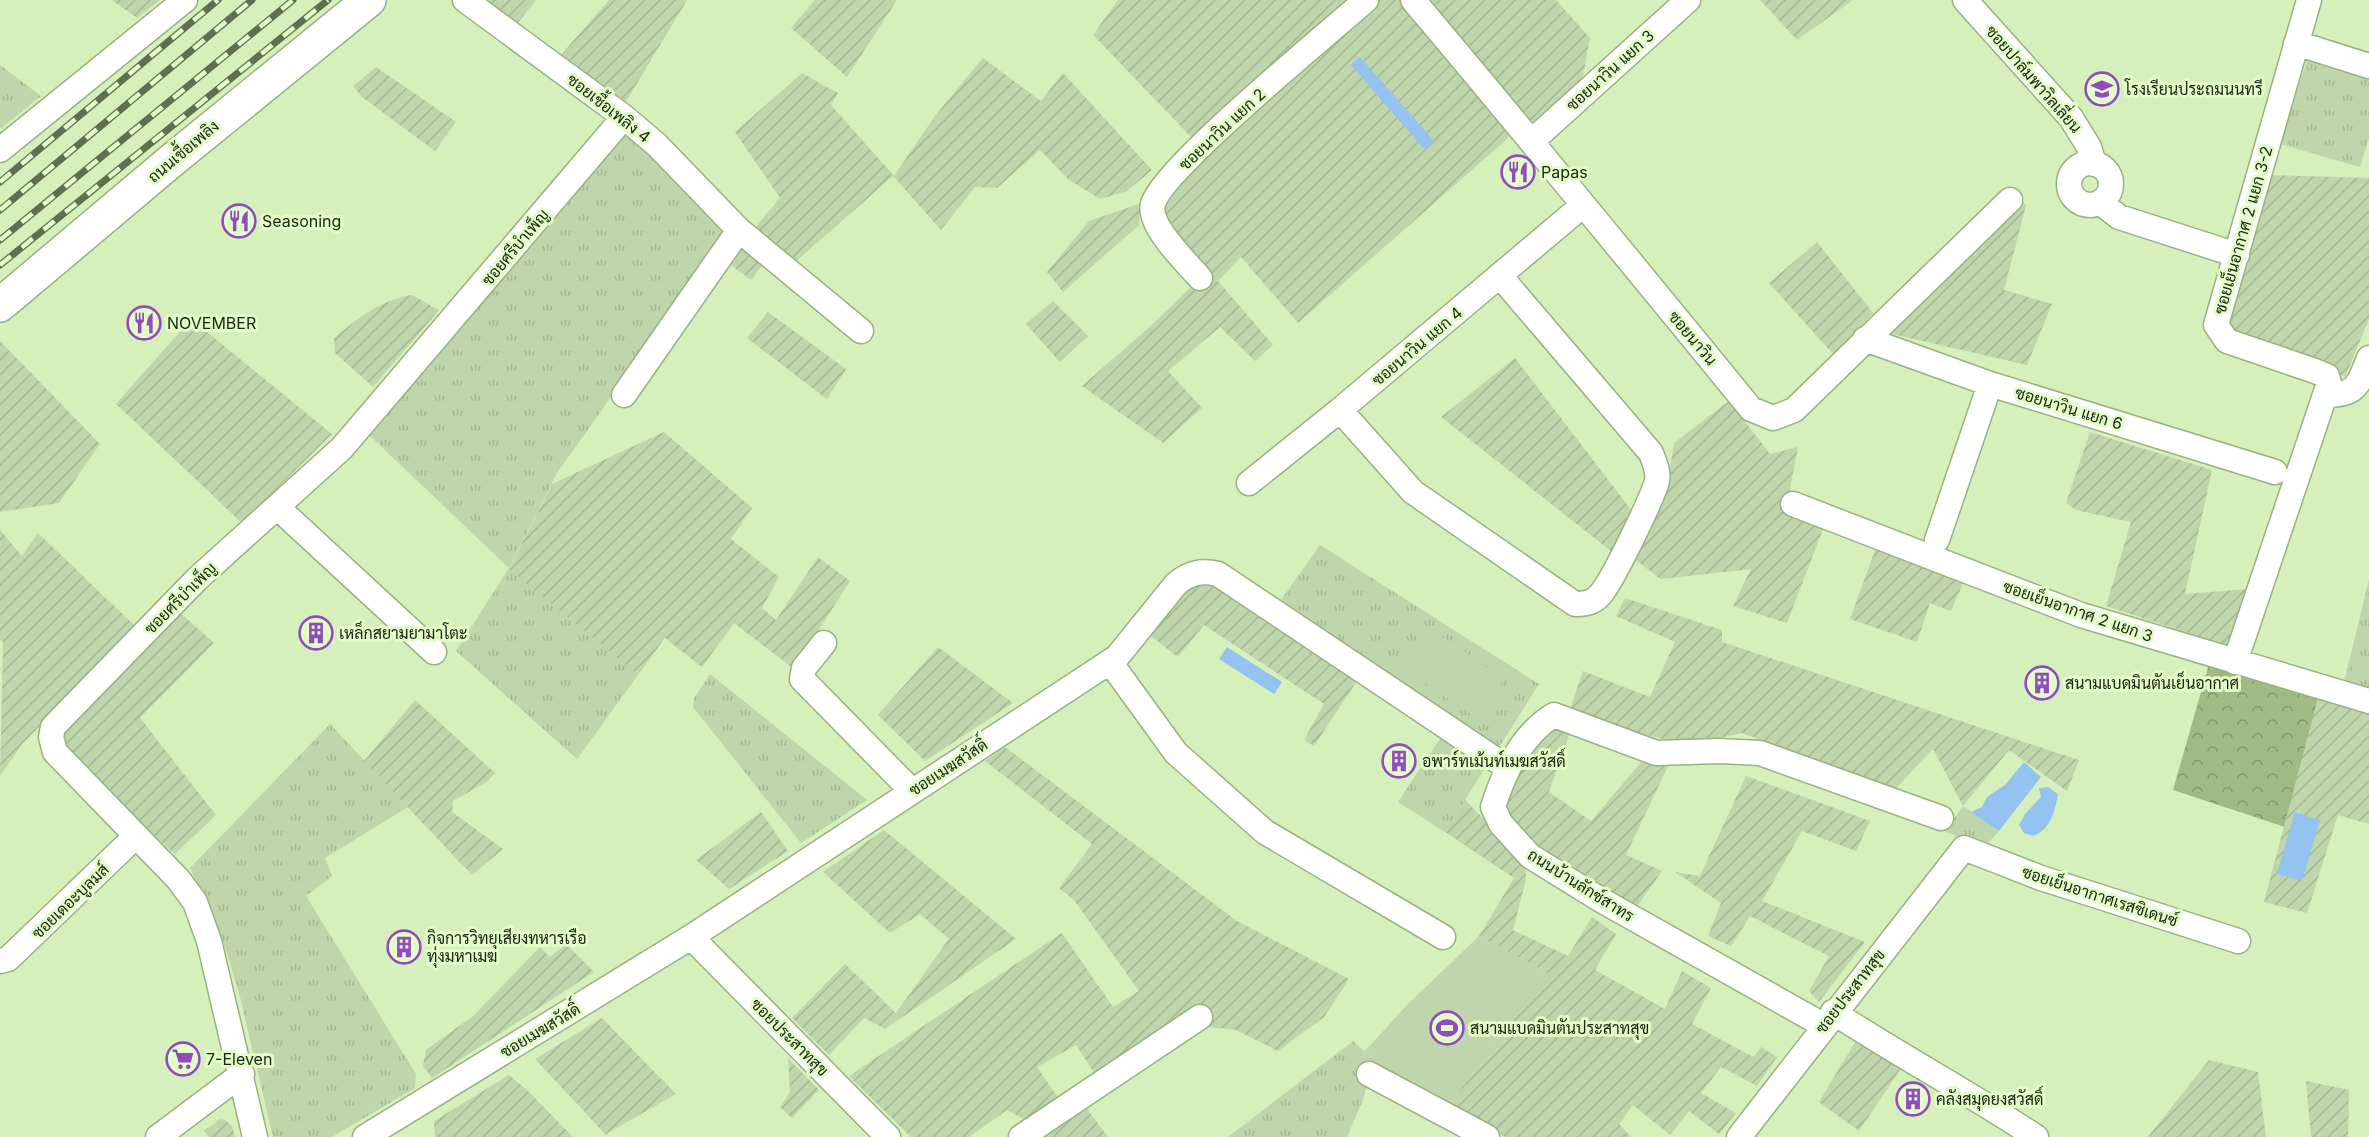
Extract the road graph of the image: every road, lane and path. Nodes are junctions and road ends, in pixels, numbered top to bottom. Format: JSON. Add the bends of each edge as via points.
{"nodes":[{"id":1,"x":185,"y":0,"type":"edge"},
{"id":2,"x":369,"y":0,"type":"edge"},
{"id":3,"x":465,"y":0,"type":"edge"},
{"id":4,"x":1366,"y":0,"type":"edge"},
{"id":5,"x":1413,"y":0,"type":"edge"},
{"id":6,"x":1688,"y":0,"type":"edge"},
{"id":7,"x":1965,"y":0,"type":"edge"},
{"id":8,"x":2309,"y":0,"type":"edge"},
{"id":9,"x":2296,"y":43,"type":"junction"},
{"id":10,"x":2369,"y":66,"type":"edge"},
{"id":11,"x":624,"y":117,"type":"junction"},
{"id":12,"x":1532,"y":141,"type":"junction"},
{"id":13,"x":0,"y":150,"type":"edge"},
{"id":14,"x":2094,"y":164,"type":"junction"},
{"id":15,"x":2010,"y":200,"type":"dead end"},
{"id":16,"x":2101,"y":203,"type":"junction"},
{"id":17,"x":1582,"y":206,"type":"junction"},
{"id":18,"x":739,"y":230,"type":"junction"},
{"id":19,"x":2237,"y":255,"type":"junction"},
{"id":20,"x":1500,"y":276,"type":"junction"},
{"id":21,"x":1200,"y":279,"type":"dead end"},
{"id":22,"x":0,"y":306,"type":"edge"},
{"id":23,"x":861,"y":331,"type":"dead end"},
{"id":24,"x":1864,"y":339,"type":"junction"},
{"id":25,"x":2369,"y":358,"type":"edge"},
{"id":26,"x":1990,"y":384,"type":"junction"},
{"id":27,"x":624,"y":395,"type":"dead end"},
{"id":28,"x":2327,"y":395,"type":"junction"},
{"id":29,"x":1340,"y":410,"type":"junction"},
{"id":30,"x":2275,"y":472,"type":"dead end"},
{"id":31,"x":1249,"y":483,"type":"dead end"},
{"id":32,"x":1793,"y":504,"type":"dead end"},
{"id":33,"x":277,"y":507,"type":"junction"},
{"id":34,"x":1938,"y":540,"type":"dead end"},
{"id":35,"x":824,"y":643,"type":"dead end"},
{"id":36,"x":434,"y":652,"type":"dead end"},
{"id":37,"x":1110,"y":662,"type":"junction"},
{"id":38,"x":2235,"y":662,"type":"junction"},
{"id":39,"x":2369,"y":701,"type":"edge"},
{"id":40,"x":1508,"y":768,"type":"junction"},
{"id":41,"x":912,"y":791,"type":"junction"},
{"id":42,"x":1941,"y":818,"type":"dead end"},
{"id":43,"x":136,"y":836,"type":"junction"},
{"id":44,"x":1964,"y":848,"type":"joint"},
{"id":45,"x":691,"y":938,"type":"junction"},
{"id":46,"x":1443,"y":938,"type":"dead end"},
{"id":47,"x":2238,"y":941,"type":"dead end"},
{"id":48,"x":0,"y":961,"type":"edge"},
{"id":49,"x":1200,"y":1017,"type":"dead end"},
{"id":50,"x":1828,"y":1019,"type":"junction"},
{"id":51,"x":242,"y":1074,"type":"junction"},
{"id":52,"x":1369,"y":1074,"type":"dead end"},
{"id":53,"x":158,"y":1137,"type":"edge"},
{"id":54,"x":255,"y":1137,"type":"edge"},
{"id":55,"x":365,"y":1137,"type":"edge"},
{"id":56,"x":888,"y":1137,"type":"edge"},
{"id":57,"x":1022,"y":1137,"type":"edge"},
{"id":58,"x":1487,"y":1137,"type":"edge"},
{"id":59,"x":1738,"y":1137,"type":"edge"},
{"id":60,"x":2036,"y":1137,"type":"edge"}],
"edges":[{"from":1,"to":13,"type":"street"},
{"from":2,"to":22,"type":"street","name":"ถนนเชื้อเพลิง"},
{"from":3,"to":11,"type":"street","name":"ซอยเชื้อเพลิง 4"},
{"from":4,"to":21,"type":"street","name":"ซอยนาวิน แยก 2","via":[[1186,160],[1153,203],[1153,219]]},
{"from":5,"to":12,"type":"street","name":"ซอยนาวิน"},
{"from":6,"to":12,"type":"street","name":"ซอยนาวิน แยก 3"},
{"from":7,"to":14,"type":"street","name":"ซอยปาล์มพาวิลเลี่ยน","via":[[2071,118],[2089,147]]},
{"from":8,"to":9,"type":"street","name":"ซอยเย็นอากาศ 2 แยก 3-2"},
{"from":9,"to":10,"type":"street"},
{"from":9,"to":19,"type":"street","name":"ซอยเย็นอากาศ 2 แยก 3-2"},
{"from":11,"to":18,"type":"street","name":"ซอยเชื้อเพลิง 4","via":[[657,145]]},
{"from":11,"to":33,"type":"street","name":"ซอยศรีบำเพ็ญ","via":[[342,448]]},
{"from":12,"to":17,"type":"street","name":"ซอยนาวิน"},
{"from":14,"to":16,"type":"street","name":"ซอยปาล์มพาวิลเลี่ยน","via":[[2104,169],[2111,180],[2109,193]]},
{"from":14,"to":16,"type":"street","via":[[2077,167],[2069,187],[2081,203]]},
{"from":15,"to":24,"type":"street","name":"ซอยนาวิน"},
{"from":16,"to":19,"type":"street","via":[[2119,217]]},
{"from":17,"to":20,"type":"street","name":"ซอยนาวิน แยก 4"},
{"from":17,"to":24,"type":"street","name":"ซอยนาวิน","via":[[1751,409],[1773,418],[1794,410]]},
{"from":18,"to":23,"type":"street","name":"ซอยเชื้อเพลิง 4"},
{"from":18,"to":27,"type":"street"},
{"from":19,"to":28,"type":"street","name":"ซอยเย็นอากาศ 2 แยก 3-2","via":[[2216,325],[2220,335],[2327,376]]},
{"from":20,"to":29,"type":"street","name":"ซอยนาวิน แยก 4"},
{"from":20,"to":29,"type":"street","via":[[1651,453],[1656,466],[1657,480],[1648,501],[1603,592],[1589,604],[1575,604],[1422,499]]},
{"from":24,"to":26,"type":"street","name":"ซอยนาวิน แยก 6"},
{"from":25,"to":28,"type":"street","via":[[2360,382],[2352,390],[2345,395]]},
{"from":26,"to":30,"type":"street","name":"ซอยนาวิน แยก 6"},
{"from":26,"to":34,"type":"street"},
{"from":28,"to":38,"type":"street"},
{"from":29,"to":31,"type":"street","name":"ซอยนาวิน แยก 4"},
{"from":32,"to":38,"type":"street","name":"ซอยเย็นอากาศ 2 แยก 3","via":[[2081,615]]},
{"from":33,"to":36,"type":"street"},
{"from":33,"to":43,"type":"street","name":"ซอยศรีบำเพ็ญ","via":[[197,579],[53,727],[55,752]]},
{"from":35,"to":41,"type":"street","via":[[804,668],[802,679]]},
{"from":37,"to":40,"type":"street","name":"ซอยเมฆสวัสดิ์","via":[[1185,576],[1197,572],[1218,574]]},
{"from":37,"to":41,"type":"street","name":"ซอยเมฆสวัสดิ์"},
{"from":37,"to":46,"type":"street","via":[[1176,753],[1265,832]]},
{"from":38,"to":39,"type":"street","name":"ซอยเย็นอากาศ 2 แยก 3"},
{"from":40,"to":42,"type":"street","name":"ถนนบ้านลักซ์สาทร","via":[[1525,741],[1554,715],[1656,753],[1760,753]]},
{"from":40,"to":50,"type":"street","name":"ถนนบ้านลักซ์สาทร","via":[[1493,807],[1501,824],[1530,856],[1601,900]]},
{"from":41,"to":45,"type":"street","name":"ซอยเมฆสวัสดิ์"},
{"from":43,"to":48,"type":"street","name":"ซอยเดอะบูลมส์","via":[[8,959]]},
{"from":43,"to":51,"type":"street","name":"ซอยศรีบำเพ็ญ","via":[[195,902],[217,968]]},
{"from":44,"to":47,"type":"street","name":"ซอยเย็นอากาศเรสซิเดนซ์","via":[[2041,878]]},
{"from":44,"to":50,"type":"street","name":"ซอยประสาทสุข"},
{"from":45,"to":55,"type":"street","name":"ซอยเมฆสวัสดิ์"},
{"from":45,"to":56,"type":"street","name":"ซอยประสาทสุข"},
{"from":49,"to":57,"type":"street"},
{"from":50,"to":59,"type":"street","name":"ซอยประสาทสุข"},
{"from":50,"to":60,"type":"street","via":[[1970,1093]]},
{"from":51,"to":53,"type":"street"},
{"from":51,"to":54,"type":"street","name":"ซอยศรีบำเพ็ญ"},
{"from":52,"to":58,"type":"street"}]}
